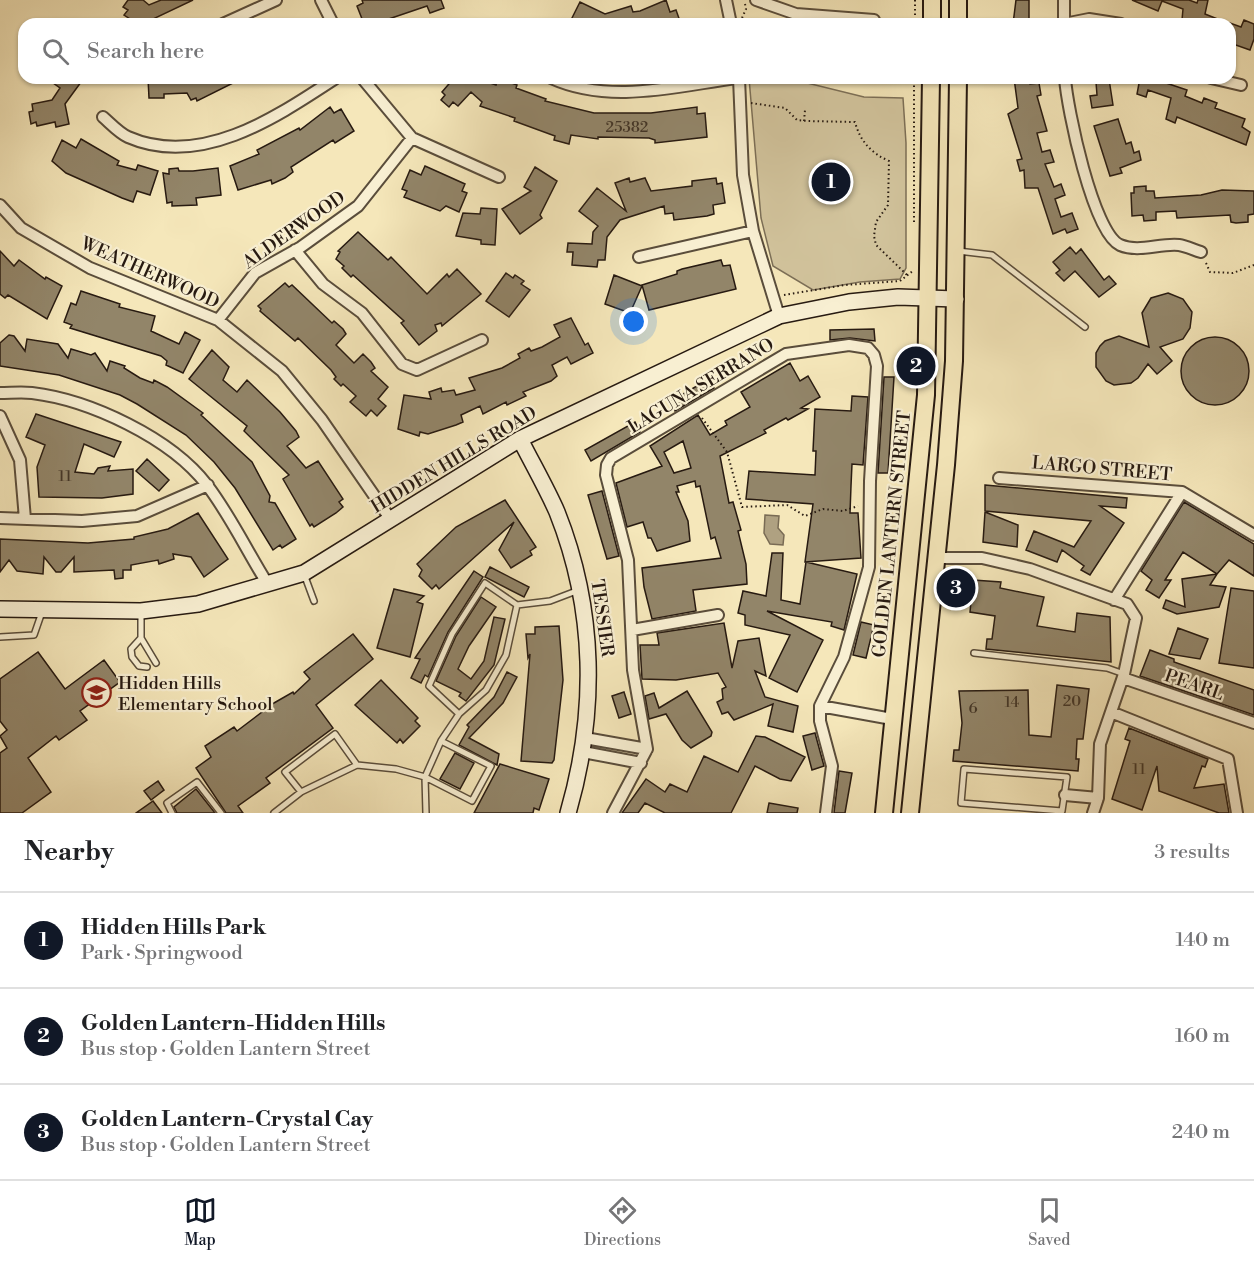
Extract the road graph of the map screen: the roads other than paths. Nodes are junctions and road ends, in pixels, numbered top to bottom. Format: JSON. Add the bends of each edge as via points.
{"nodes":[{"id":1,"x":276,"y":0,"type":"edge"},
{"id":2,"x":321,"y":0,"type":"edge"},
{"id":3,"x":726,"y":0,"type":"edge"},
{"id":4,"x":756,"y":0,"type":"edge"},
{"id":5,"x":932,"y":0,"type":"edge"},
{"id":6,"x":958,"y":0,"type":"edge"},
{"id":7,"x":1064,"y":0,"type":"edge"},
{"id":8,"x":236,"y":18,"type":"edge"},
{"id":9,"x":330,"y":18,"type":"edge"},
{"id":10,"x":730,"y":18,"type":"edge"},
{"id":11,"x":848,"y":18,"type":"edge"},
{"id":12,"x":932,"y":18,"type":"edge"},
{"id":13,"x":958,"y":18,"type":"edge"},
{"id":14,"x":1064,"y":18,"type":"edge"},
{"id":15,"x":326,"y":84,"type":"edge"},
{"id":16,"x":367,"y":84,"type":"edge"},
{"id":17,"x":570,"y":84,"type":"edge"},
{"id":18,"x":693,"y":84,"type":"edge"},
{"id":19,"x":738,"y":84,"type":"edge"},
{"id":20,"x":931,"y":84,"type":"edge"},
{"id":21,"x":958,"y":84,"type":"edge"},
{"id":22,"x":1066,"y":84,"type":"edge"},
{"id":23,"x":1233,"y":84,"type":"edge"},
{"id":24,"x":1241,"y":86,"type":"dead end"},
{"id":25,"x":103,"y":117,"type":"dead end"},
{"id":26,"x":412,"y":138,"type":"junction"},
{"id":27,"x":499,"y":177,"type":"dead end"},
{"id":28,"x":0,"y":205,"type":"edge"},
{"id":29,"x":753,"y":231,"type":"junction"},
{"id":30,"x":295,"y":250,"type":"junction"},
{"id":31,"x":956,"y":251,"type":"junction"},
{"id":32,"x":1201,"y":252,"type":"road end"},
{"id":33,"x":639,"y":257,"type":"dead end"},
{"id":34,"x":930,"y":297,"type":"junction"},
{"id":35,"x":956,"y":299,"type":"junction"},
{"id":36,"x":779,"y":316,"type":"junction"},
{"id":37,"x":218,"y":320,"type":"junction"},
{"id":38,"x":1084,"y":327,"type":"dead end"},
{"id":39,"x":482,"y":340,"type":"dead end"},
{"id":40,"x":0,"y":393,"type":"edge"},
{"id":41,"x":0,"y":416,"type":"edge"},
{"id":42,"x":520,"y":439,"type":"junction"},
{"id":43,"x":999,"y":478,"type":"dead end"},
{"id":44,"x":208,"y":485,"type":"junction"},
{"id":45,"x":1182,"y":492,"type":"junction"},
{"id":46,"x":0,"y":518,"type":"edge"},
{"id":47,"x":25,"y":519,"type":"junction"},
{"id":48,"x":391,"y":520,"type":"junction"},
{"id":49,"x":1254,"y":535,"type":"edge"},
{"id":50,"x":936,"y":558,"type":"junction"},
{"id":51,"x":304,"y":573,"type":"junction"},
{"id":52,"x":267,"y":583,"type":"junction"},
{"id":53,"x":580,"y":589,"type":"junction"},
{"id":54,"x":314,"y":600,"type":"dead end"},
{"id":55,"x":1114,"y":600,"type":"junction"},
{"id":56,"x":517,"y":604,"type":"junction"},
{"id":57,"x":0,"y":609,"type":"edge"},
{"id":58,"x":43,"y":610,"type":"junction"},
{"id":59,"x":141,"y":611,"type":"junction"},
{"id":60,"x":718,"y":615,"type":"dead end"},
{"id":61,"x":633,"y":630,"type":"junction"},
{"id":62,"x":0,"y":637,"type":"edge"},
{"id":63,"x":141,"y":639,"type":"junction"},
{"id":64,"x":974,"y":653,"type":"dead end"},
{"id":65,"x":156,"y":663,"type":"dead end"},
{"id":66,"x":147,"y":667,"type":"dead end"},
{"id":67,"x":1123,"y":676,"type":"junction"},
{"id":68,"x":820,"y":706,"type":"junction"},
{"id":69,"x":1111,"y":712,"type":"junction"},
{"id":70,"x":459,"y":714,"type":"junction"},
{"id":71,"x":892,"y":719,"type":"junction"},
{"id":72,"x":1254,"y":723,"type":"edge"},
{"id":73,"x":441,"y":741,"type":"junction"},
{"id":74,"x":584,"y":745,"type":"junction"},
{"id":75,"x":647,"y":748,"type":"junction"},
{"id":76,"x":641,"y":763,"type":"junction"},
{"id":77,"x":357,"y":765,"type":"junction"},
{"id":78,"x":425,"y":777,"type":"junction"},
{"id":79,"x":301,"y":792,"type":"junction"},
{"id":80,"x":1065,"y":795,"type":"junction"},
{"id":81,"x":1098,"y":798,"type":"junction"},
{"id":82,"x":172,"y":813,"type":"edge"},
{"id":83,"x":221,"y":813,"type":"edge"},
{"id":84,"x":274,"y":813,"type":"edge"},
{"id":85,"x":426,"y":813,"type":"edge"},
{"id":86,"x":568,"y":813,"type":"edge"},
{"id":87,"x":613,"y":813,"type":"edge"},
{"id":88,"x":826,"y":813,"type":"edge"},
{"id":89,"x":884,"y":813,"type":"edge"},
{"id":90,"x":910,"y":813,"type":"edge"},
{"id":91,"x":1093,"y":813,"type":"edge"},
{"id":92,"x":1237,"y":813,"type":"edge"}],
"edges":[{"from":1,"to":8,"type":"street"},
{"from":2,"to":9,"type":"street"},
{"from":3,"to":10,"type":"street"},
{"from":4,"to":11,"type":"street","via":[[796,14]]},
{"from":5,"to":12,"type":"main road"},
{"from":6,"to":13,"type":"main road"},
{"from":7,"to":14,"type":"street"},
{"from":15,"to":25,"type":"street","via":[[257,127],[219,141],[169,146],[128,137]]},
{"from":16,"to":26,"type":"street"},
{"from":17,"to":18,"type":"street","via":[[605,93]]},
{"from":19,"to":29,"type":"street","via":[[743,176]]},
{"from":20,"to":34,"type":"main road","name":"GOLDEN LANTERN STREET"},
{"from":21,"to":31,"type":"main road"},
{"from":22,"to":32,"type":"street","via":[[1071,128],[1101,222],[1110,237],[1127,248],[1179,245]]},
{"from":23,"to":24,"type":"street"},
{"from":26,"to":27,"type":"street"},
{"from":26,"to":30,"type":"street","name":"ALDERWOOD","via":[[358,206]]},
{"from":28,"to":37,"type":"street","name":"WEATHERWOOD","via":[[21,228],[90,268]]},
{"from":29,"to":33,"type":"street"},
{"from":29,"to":36,"type":"street"},
{"from":30,"to":37,"type":"street","name":"ALDERWOOD","via":[[255,273]]},
{"from":30,"to":39,"type":"street","via":[[323,284],[362,313],[402,364],[417,370]]},
{"from":31,"to":35,"type":"main road"},
{"from":31,"to":38,"type":"lane","via":[[992,255]]},
{"from":34,"to":35,"type":"street","name":"HIDDEN HILLS ROAD"},
{"from":34,"to":36,"type":"street","name":"HIDDEN HILLS ROAD","via":[[849,302]]},
{"from":34,"to":71,"type":"main road","name":"GOLDEN LANTERN STREET","via":[[925,405]]},
{"from":35,"to":50,"type":"main road"},
{"from":36,"to":42,"type":"street","name":"HIDDEN HILLS ROAD"},
{"from":37,"to":48,"type":"street","name":"WEATHERWOOD","via":[[282,371],[322,420]]},
{"from":40,"to":44,"type":"street","via":[[32,393],[121,420],[178,457]]},
{"from":41,"to":47,"type":"street","via":[[20,460]]},
{"from":42,"to":48,"type":"street","name":"HIDDEN HILLS ROAD"},
{"from":42,"to":53,"type":"street","name":"TESSIER","via":[[556,510]]},
{"from":43,"to":45,"type":"street","name":"LARGO STREET"},
{"from":44,"to":47,"type":"street","via":[[137,516],[82,521]]},
{"from":44,"to":52,"type":"street"},
{"from":45,"to":49,"type":"street"},
{"from":45,"to":55,"type":"street","name":"LARGO STREET"},
{"from":46,"to":47,"type":"street"},
{"from":48,"to":51,"type":"street","name":"HIDDEN HILLS ROAD"},
{"from":50,"to":55,"type":"street","via":[[982,558],[1030,569]]},
{"from":50,"to":90,"type":"main road"},
{"from":51,"to":52,"type":"street","name":"HIDDEN HILLS ROAD"},
{"from":51,"to":54,"type":"lane"},
{"from":52,"to":59,"type":"street","name":"HIDDEN HILLS ROAD","via":[[198,604]]},
{"from":53,"to":56,"type":"lane","via":[[550,600]]},
{"from":53,"to":74,"type":"street","name":"TESSIER","via":[[589,655]]},
{"from":55,"to":67,"type":"street","via":[[1127,604],[1136,618]]},
{"from":56,"to":70,"type":"lane","via":[[506,655],[486,690]]},
{"from":56,"to":70,"type":"lane","via":[[485,583],[452,634],[429,686]]},
{"from":57,"to":58,"type":"street","name":"HIDDEN HILLS ROAD"},
{"from":58,"to":59,"type":"street","name":"HIDDEN HILLS ROAD"},
{"from":58,"to":62,"type":"lane","via":[[34,635]]},
{"from":59,"to":63,"type":"lane"},
{"from":60,"to":61,"type":"street"},
{"from":61,"to":68,"type":"street","name":"LAGUNA SERRANO","via":[[628,560],[610,492],[607,465],[611,458],[786,354],[849,345],[868,348],[877,366],[869,567],[844,657]]},
{"from":61,"to":75,"type":"street","name":"LAGUNA SERRANO","via":[[635,686]]},
{"from":63,"to":65,"type":"lane"},
{"from":63,"to":66,"type":"lane","via":[[131,649],[132,657],[139,666]]},
{"from":64,"to":67,"type":"lane","via":[[1107,668]]},
{"from":67,"to":69,"type":"street"},
{"from":67,"to":72,"type":"street","name":"PEARL"},
{"from":68,"to":71,"type":"street"},
{"from":68,"to":88,"type":"street","via":[[832,766]]},
{"from":69,"to":81,"type":"street","via":[[1100,744]]},
{"from":69,"to":92,"type":"street","via":[[1228,759]]},
{"from":70,"to":73,"type":"lane"},
{"from":71,"to":89,"type":"main road","name":"GOLDEN LANTERN STREET"},
{"from":73,"to":78,"type":"lane"},
{"from":73,"to":78,"type":"lane","via":[[491,767],[469,802]]},
{"from":74,"to":75,"type":"street"},
{"from":74,"to":76,"type":"street"},
{"from":74,"to":86,"type":"street","name":"TESSIER"},
{"from":75,"to":76,"type":"street"},
{"from":76,"to":87,"type":"street"},
{"from":77,"to":78,"type":"lane"},
{"from":77,"to":79,"type":"lane"},
{"from":77,"to":79,"type":"lane","via":[[335,735],[285,772]]},
{"from":78,"to":85,"type":"lane"},
{"from":79,"to":84,"type":"lane"},
{"from":80,"to":80,"type":"lane","via":[[1067,777],[964,769],[961,803],[1062,811]]},
{"from":80,"to":81,"type":"street"},
{"from":81,"to":91,"type":"street"},
{"from":82,"to":83,"type":"lane","via":[[167,803],[197,782]]}]}
